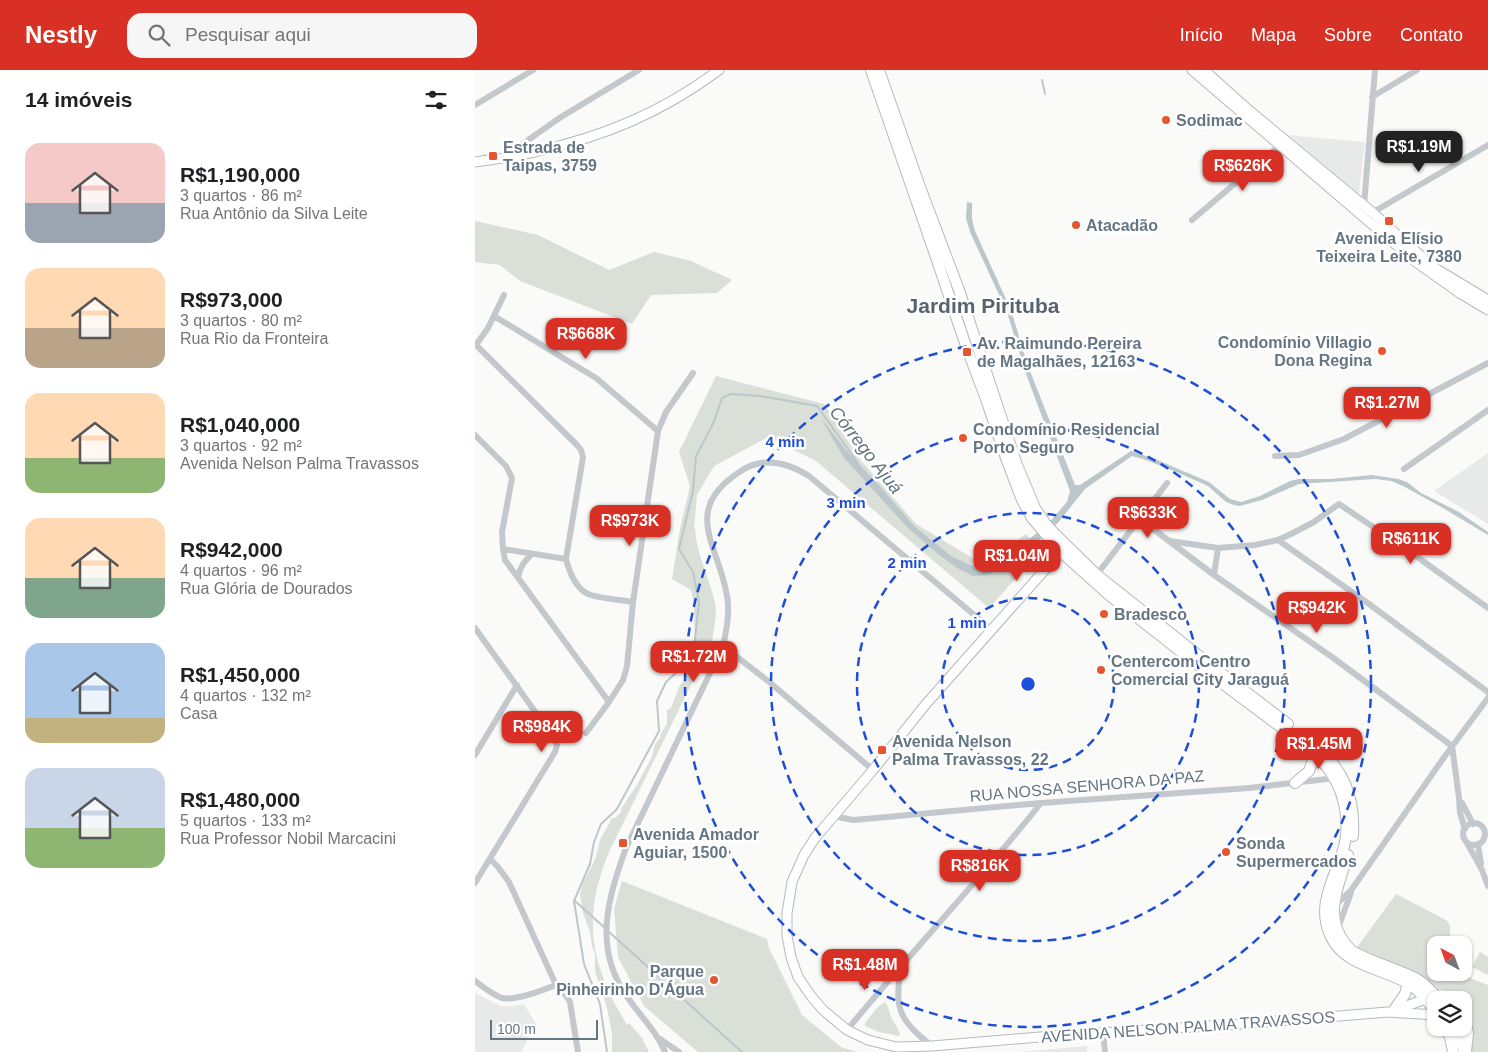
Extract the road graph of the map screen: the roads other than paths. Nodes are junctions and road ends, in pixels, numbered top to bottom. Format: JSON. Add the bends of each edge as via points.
{"nodes":[{"id":1,"x":533,"y":70,"type":"edge"},
{"id":2,"x":639,"y":70,"type":"edge"},
{"id":3,"x":719,"y":70,"type":"edge"},
{"id":4,"x":871,"y":70,"type":"edge"},
{"id":5,"x":879,"y":70,"type":"edge"},
{"id":6,"x":1192,"y":70,"type":"edge"},
{"id":7,"x":1204,"y":70,"type":"edge"},
{"id":8,"x":1375,"y":70,"type":"edge"},
{"id":9,"x":1417,"y":70,"type":"edge"},
{"id":10,"x":1372,"y":96,"type":"junction"},
{"id":11,"x":475,"y":105,"type":"edge"},
{"id":12,"x":1248,"y":114,"type":"junction"},
{"id":13,"x":1488,"y":145,"type":"edge"},
{"id":14,"x":1279,"y":146,"type":"junction"},
{"id":15,"x":503,"y":157,"type":"junction"},
{"id":16,"x":475,"y":162,"type":"edge"},
{"id":17,"x":1361,"y":209,"type":"junction"},
{"id":18,"x":1369,"y":216,"type":"junction"},
{"id":19,"x":1192,"y":220,"type":"dead end"},
{"id":20,"x":504,"y":294,"type":"dead end"},
{"id":21,"x":1488,"y":300,"type":"edge"},
{"id":22,"x":1488,"y":310,"type":"edge"},
{"id":23,"x":494,"y":316,"type":"junction"},
{"id":24,"x":475,"y":345,"type":"edge"},
{"id":25,"x":1488,"y":363,"type":"edge"},
{"id":26,"x":693,"y":373,"type":"dead end"},
{"id":27,"x":1488,"y":410,"type":"edge"},
{"id":28,"x":658,"y":431,"type":"junction"},
{"id":29,"x":475,"y":435,"type":"edge"},
{"id":30,"x":1275,"y":456,"type":"dead end"},
{"id":31,"x":1404,"y":469,"type":"dead end"},
{"id":32,"x":1167,"y":483,"type":"dead end"},
{"id":33,"x":1140,"y":519,"type":"junction"},
{"id":34,"x":1042,"y":525,"type":"junction"},
{"id":35,"x":1277,"y":540,"type":"junction"},
{"id":36,"x":1169,"y":541,"type":"junction"},
{"id":37,"x":1063,"y":548,"type":"junction"},
{"id":38,"x":1219,"y":548,"type":"junction"},
{"id":39,"x":503,"y":549,"type":"junction"},
{"id":40,"x":533,"y":554,"type":"junction"},
{"id":41,"x":566,"y":559,"type":"junction"},
{"id":42,"x":1214,"y":575,"type":"junction"},
{"id":43,"x":1095,"y":577,"type":"junction"},
{"id":44,"x":518,"y":578,"type":"junction"},
{"id":45,"x":633,"y":602,"type":"junction"},
{"id":46,"x":1488,"y":608,"type":"edge"},
{"id":47,"x":475,"y":628,"type":"edge"},
{"id":48,"x":991,"y":629,"type":"junction"},
{"id":49,"x":723,"y":646,"type":"junction"},
{"id":50,"x":517,"y":684,"type":"junction"},
{"id":51,"x":1488,"y":692,"type":"edge"},
{"id":52,"x":1488,"y":698,"type":"edge"},
{"id":53,"x":609,"y":702,"type":"junction"},
{"id":54,"x":586,"y":733,"type":"dead end"},
{"id":55,"x":1452,"y":746,"type":"junction"},
{"id":56,"x":1315,"y":754,"type":"junction"},
{"id":57,"x":475,"y":755,"type":"edge"},
{"id":58,"x":873,"y":770,"type":"junction"},
{"id":59,"x":1338,"y":778,"type":"junction"},
{"id":60,"x":1295,"y":783,"type":"junction"},
{"id":61,"x":1459,"y":798,"type":"junction"},
{"id":62,"x":1041,"y":803,"type":"junction"},
{"id":63,"x":833,"y":816,"type":"junction"},
{"id":64,"x":1476,"y":824,"type":"junction"},
{"id":65,"x":1488,"y":827,"type":"edge"},
{"id":66,"x":1465,"y":829,"type":"junction"},
{"id":67,"x":1483,"y":840,"type":"edge"},
{"id":68,"x":1467,"y":843,"type":"junction"},
{"id":69,"x":490,"y":859,"type":"junction"},
{"id":70,"x":1482,"y":870,"type":"junction"},
{"id":71,"x":475,"y":883,"type":"edge"},
{"id":72,"x":1488,"y":886,"type":"edge"},
{"id":73,"x":1352,"y":889,"type":"junction"},
{"id":74,"x":1333,"y":908,"type":"junction"},
{"id":75,"x":1337,"y":931,"type":"junction"},
{"id":76,"x":901,"y":966,"type":"junction"},
{"id":77,"x":475,"y":981,"type":"edge"},
{"id":78,"x":1408,"y":984,"type":"junction"},
{"id":79,"x":556,"y":985,"type":"junction"},
{"id":80,"x":1431,"y":991,"type":"edge"},
{"id":81,"x":1426,"y":1000,"type":"joint"},
{"id":82,"x":1391,"y":1011,"type":"junction"},
{"id":83,"x":1427,"y":1013,"type":"edge"},
{"id":84,"x":847,"y":1030,"type":"junction"},
{"id":85,"x":1103,"y":1033,"type":"junction"},
{"id":86,"x":1449,"y":1036,"type":"edge"},
{"id":87,"x":1460,"y":1036,"type":"edge"},
{"id":88,"x":1467,"y":1036,"type":"edge"},
{"id":89,"x":659,"y":1039,"type":"junction"},
{"id":90,"x":932,"y":1046,"type":"junction"},
{"id":91,"x":577,"y":1052,"type":"edge"},
{"id":92,"x":665,"y":1052,"type":"edge"},
{"id":93,"x":679,"y":1052,"type":"edge"},
{"id":94,"x":1105,"y":1052,"type":"edge"},
{"id":95,"x":1453,"y":1052,"type":"edge"},
{"id":96,"x":1464,"y":1052,"type":"edge"}],
"edges":[{"from":1,"to":11,"type":"street"},
{"from":2,"to":15,"type":"street"},
{"from":3,"to":15,"type":"street","via":[[661,108],[613,130],[534,153]]},
{"from":4,"to":34,"type":"main road","via":[[1006,458],[1022,500]]},
{"from":5,"to":34,"type":"main road","via":[[959,290],[1026,490]]},
{"from":6,"to":12,"type":"street"},
{"from":7,"to":12,"type":"street"},
{"from":8,"to":10,"type":"street"},
{"from":9,"to":10,"type":"street"},
{"from":10,"to":17,"type":"street"},
{"from":12,"to":14,"type":"street"},
{"from":12,"to":17,"type":"street"},
{"from":13,"to":18,"type":"street"},
{"from":14,"to":17,"type":"street"},
{"from":14,"to":19,"type":"street"},
{"from":15,"to":16,"type":"street"},
{"from":17,"to":18,"type":"street"},
{"from":18,"to":21,"type":"street","via":[[1435,268]]},
{"from":18,"to":22,"type":"street","via":[[1416,262]]},
{"from":20,"to":23,"type":"street"},
{"from":23,"to":24,"type":"street"},
{"from":23,"to":28,"type":"street","via":[[596,378]]},
{"from":24,"to":41,"type":"street","via":[[581,450],[583,457]]},
{"from":25,"to":30,"type":"street","via":[[1345,439],[1299,455]]},
{"from":26,"to":28,"type":"street","via":[[666,412]]},
{"from":27,"to":31,"type":"street"},
{"from":28,"to":45,"type":"street"},
{"from":29,"to":39,"type":"street","via":[[506,466],[512,478],[502,532]]},
{"from":32,"to":33,"type":"street"},
{"from":33,"to":36,"type":"street"},
{"from":33,"to":43,"type":"street"},
{"from":34,"to":37,"type":"main road"},
{"from":35,"to":38,"type":"street","via":[[1255,546]]},
{"from":35,"to":46,"type":"street","via":[[1314,522],[1337,505],[1343,505]]},
{"from":35,"to":51,"type":"street"},
{"from":36,"to":38,"type":"street"},
{"from":36,"to":42,"type":"street"},
{"from":37,"to":43,"type":"main road"},
{"from":37,"to":48,"type":"street","name":"AVENIDA NELSON PALMA TRAVASSOS"},
{"from":38,"to":42,"type":"street"},
{"from":39,"to":40,"type":"street"},
{"from":39,"to":44,"type":"street","via":[[505,560]]},
{"from":40,"to":41,"type":"street"},
{"from":40,"to":44,"type":"street","via":[[522,564]]},
{"from":41,"to":45,"type":"street","via":[[571,575],[585,592]]},
{"from":42,"to":55,"type":"street"},
{"from":43,"to":56,"type":"main road","via":[[1144,624]]},
{"from":43,"to":59,"type":"main road","via":[[1315,745],[1331,760]]},
{"from":44,"to":53,"type":"street"},
{"from":45,"to":53,"type":"street","via":[[627,666],[623,680]]},
{"from":47,"to":50,"type":"street"},
{"from":48,"to":49,"type":"street","via":[[809,476],[782,463],[769,462],[745,468],[728,479],[715,492],[709,505],[707,532],[728,604]]},
{"from":48,"to":58,"type":"street","name":"AVENIDA NELSON PALMA TRAVASSOS"},
{"from":49,"to":58,"type":"street"},
{"from":49,"to":89,"type":"street","via":[[626,848],[609,900],[606,940],[616,979]]},
{"from":50,"to":57,"type":"street"},
{"from":50,"to":69,"type":"street","via":[[557,745]]},
{"from":52,"to":55,"type":"street"},
{"from":53,"to":54,"type":"street"},
{"from":55,"to":61,"type":"street"},
{"from":55,"to":73,"type":"street"},
{"from":56,"to":59,"type":"main road"},
{"from":56,"to":60,"type":"main road","via":[[1309,771]]},
{"from":58,"to":63,"type":"street","name":"AVENIDA NELSON PALMA TRAVASSOS"},
{"from":59,"to":60,"type":"street","name":"RUA NOSSA SENHORA DA PAZ"},
{"from":59,"to":74,"type":"main road","via":[[1348,790],[1353,825],[1351,847]]},
{"from":59,"to":78,"type":"main road","via":[[1344,804],[1346,840],[1326,899],[1325,921],[1341,951]]},
{"from":60,"to":62,"type":"street","name":"RUA NOSSA SENHORA DA PAZ"},
{"from":61,"to":64,"type":"street","via":[[1465,812]]},
{"from":61,"to":66,"type":"street"},
{"from":62,"to":63,"type":"street","name":"RUA NOSSA SENHORA DA PAZ","via":[[853,820]]},
{"from":62,"to":76,"type":"street"},
{"from":63,"to":84,"type":"street","name":"AVENIDA NELSON PALMA TRAVASSOS","via":[[804,855],[792,882],[787,936],[804,986],[823,1010]]},
{"from":64,"to":65,"type":"street"},
{"from":64,"to":66,"type":"street"},
{"from":64,"to":67,"type":"street","via":[[1484,833]]},
{"from":66,"to":68,"type":"street","via":[[1463,838]]},
{"from":67,"to":68,"type":"street","via":[[1471,845]]},
{"from":67,"to":70,"type":"street"},
{"from":68,"to":70,"type":"street"},
{"from":69,"to":71,"type":"street"},
{"from":69,"to":79,"type":"street","via":[[513,889]]},
{"from":70,"to":72,"type":"street"},
{"from":73,"to":74,"type":"street"},
{"from":73,"to":75,"type":"street"},
{"from":74,"to":75,"type":"main road"},
{"from":75,"to":80,"type":"main road","via":[[1354,952],[1417,979]]},
{"from":76,"to":84,"type":"street"},
{"from":76,"to":90,"type":"street","via":[[898,1003],[916,1034]]},
{"from":77,"to":79,"type":"street","via":[[507,998]]},
{"from":78,"to":81,"type":"main road"},
{"from":78,"to":82,"type":"main road","via":[[1405,994]]},
{"from":79,"to":91,"type":"street","via":[[569,1002]]},
{"from":81,"to":82,"type":"street","name":"AVENIDA NELSON PALMA TRAVASSOS"},
{"from":82,"to":83,"type":"street","name":"AVENIDA NELSON PALMA TRAVASSOS"},
{"from":82,"to":85,"type":"street","name":"AVENIDA NELSON PALMA TRAVASSOS"},
{"from":84,"to":90,"type":"street","name":"AVENIDA NELSON PALMA TRAVASSOS","via":[[868,1040],[896,1047]]},
{"from":85,"to":90,"type":"street","name":"AVENIDA NELSON PALMA TRAVASSOS"},
{"from":85,"to":94,"type":"street"},
{"from":86,"to":95,"type":"main road"},
{"from":87,"to":96,"type":"main road"},
{"from":88,"to":96,"type":"main road"},
{"from":89,"to":92,"type":"street"},
{"from":89,"to":93,"type":"street"}]}
